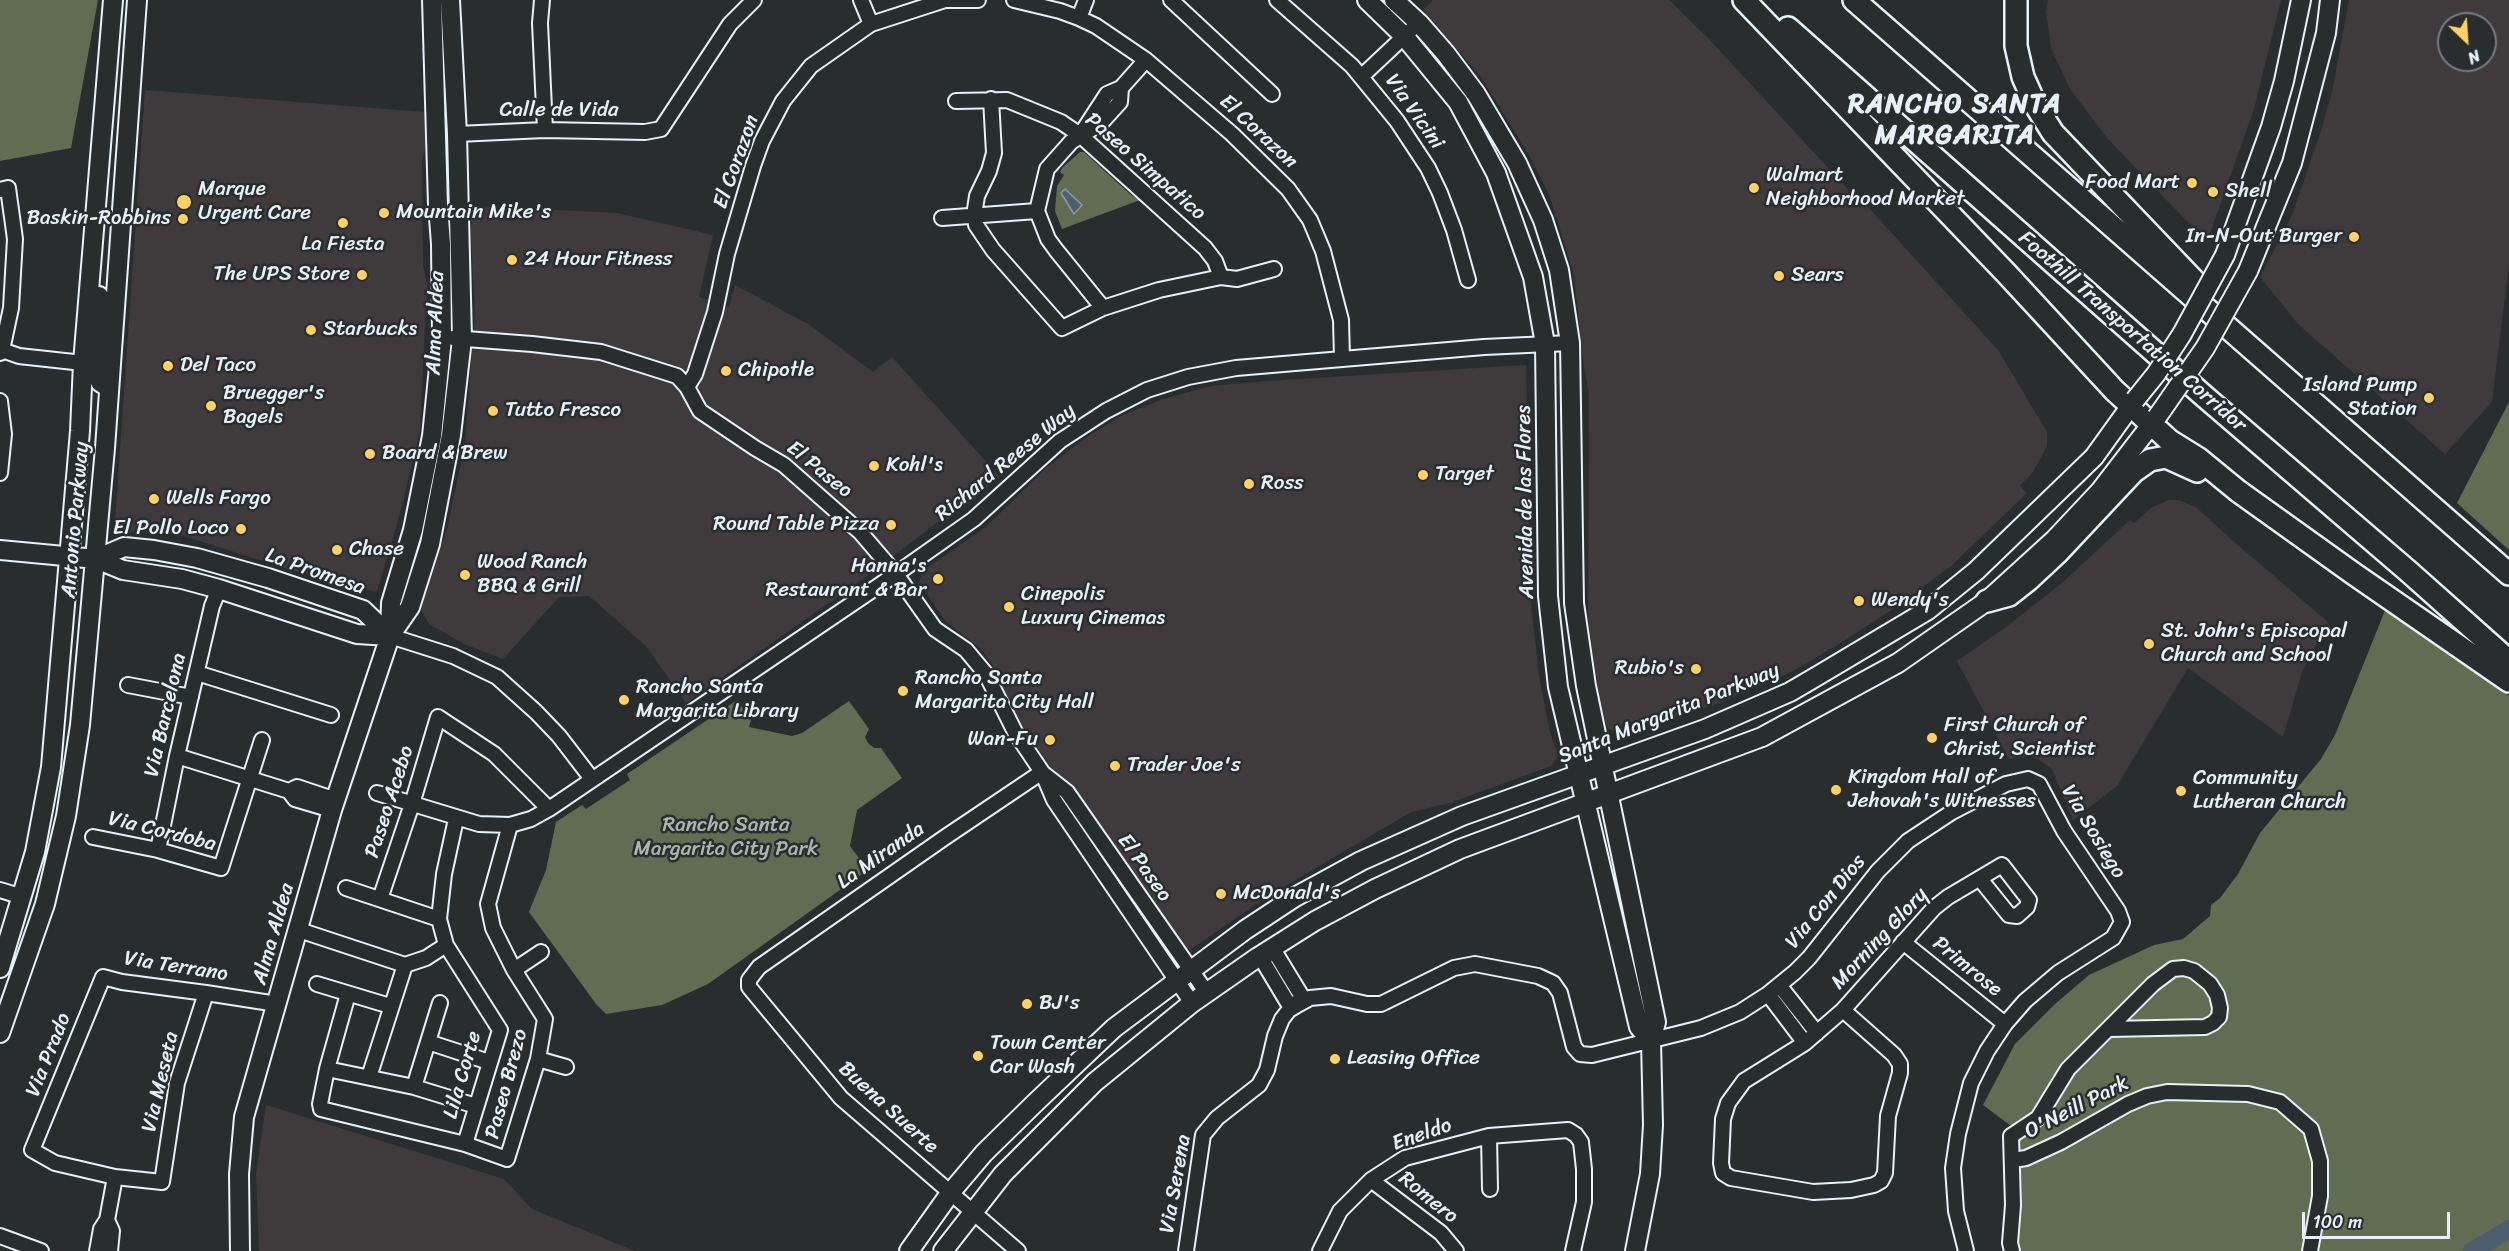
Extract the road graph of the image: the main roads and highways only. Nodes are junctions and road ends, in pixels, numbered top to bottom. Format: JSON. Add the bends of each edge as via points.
{"nodes":[{"id":1,"x":113,"y":0,"type":"edge"},
{"id":2,"x":137,"y":0,"type":"edge"},
{"id":3,"x":432,"y":0,"type":"edge"},
{"id":4,"x":450,"y":0,"type":"edge"},
{"id":5,"x":1366,"y":0,"type":"edge"},
{"id":6,"x":1394,"y":0,"type":"edge"},
{"id":7,"x":1744,"y":0,"type":"edge"},
{"id":8,"x":1757,"y":0,"type":"edge"},
{"id":9,"x":1854,"y":0,"type":"edge"},
{"id":10,"x":2016,"y":0,"type":"edge"},
{"id":11,"x":2301,"y":0,"type":"edge"},
{"id":12,"x":2330,"y":0,"type":"edge"},
{"id":13,"x":433,"y":46,"type":"junction"},
{"id":14,"x":457,"y":134,"type":"junction"},
{"id":15,"x":91,"y":265,"type":"junction"},
{"id":16,"x":110,"y":388,"type":"junction"},
{"id":17,"x":2133,"y":403,"type":"junction"},
{"id":18,"x":2155,"y":421,"type":"junction"},
{"id":19,"x":2344,"y":427,"type":"junction"},
{"id":20,"x":2238,"y":491,"type":"junction"},
{"id":21,"x":0,"y":550,"type":"edge"},
{"id":22,"x":69,"y":557,"type":"junction"},
{"id":23,"x":96,"y":559,"type":"junction"},
{"id":24,"x":2509,"y":574,"type":"edge"},
{"id":25,"x":268,"y":578,"type":"junction"},
{"id":26,"x":182,"y":579,"type":"junction"},
{"id":27,"x":1987,"y":601,"type":"junction"},
{"id":28,"x":390,"y":636,"type":"junction"},
{"id":29,"x":2497,"y":658,"type":"edge"},
{"id":30,"x":2509,"y":681,"type":"edge"},
{"id":31,"x":1603,"y":766,"type":"junction"},
{"id":32,"x":1578,"y":776,"type":"junction"},
{"id":33,"x":1609,"y":794,"type":"junction"},
{"id":34,"x":1585,"y":802,"type":"junction"},
{"id":35,"x":0,"y":968,"type":"edge"},
{"id":36,"x":0,"y":1033,"type":"edge"},
{"id":37,"x":1651,"y":1041,"type":"junction"},
{"id":38,"x":240,"y":1251,"type":"edge"},
{"id":39,"x":909,"y":1251,"type":"edge"},
{"id":40,"x":943,"y":1251,"type":"edge"},
{"id":41,"x":1635,"y":1251,"type":"edge"}],
"edges":[{"from":1,"to":15,"type":"main road","name":"Antonio Parkway"},
{"from":2,"to":16,"type":"main road","name":"Antonio Parkway"},
{"from":3,"to":13,"type":"main road","name":"Alma Aldea"},
{"from":4,"to":14,"type":"main road","name":"Alma Aldea"},
{"from":5,"to":32,"type":"main road","name":"Avenida de las Flores","via":[[1404,36],[1458,102],[1496,173],[1533,277],[1545,344],[1548,596],[1558,687]]},
{"from":6,"to":31,"type":"main road","name":"Avenida de las Flores","via":[[1419,23],[1476,94],[1517,163],[1543,220],[1559,270],[1570,343],[1574,603]]},
{"from":7,"to":17,"type":"highway"},
{"from":8,"to":29,"type":"highway","name":"Foothill Transportation Corridor"},
{"from":9,"to":19,"type":"highway"},
{"from":10,"to":19,"type":"highway","via":[[2016,46],[2023,77],[2053,133],[2221,308],[2340,416]]},
{"from":11,"to":17,"type":"main road","name":"Santa Margarita Parkway","bridge":true,"via":[[2271,127],[2225,255],[2182,334]]},
{"from":12,"to":18,"type":"main road","bridge":true,"via":[[2292,163],[2247,272],[2205,348]]},
{"from":13,"to":14,"type":"main road","via":[[444,67],[447,111]]},
{"from":13,"to":28,"type":"main road","name":"Alma Aldea","via":[[442,338],[432,436],[413,530],[392,603]]},
{"from":14,"to":28,"type":"main road","name":"Alma Aldea","via":[[462,339],[451,435],[430,544],[410,607]]},
{"from":15,"to":16,"type":"main road","via":[[99,290],[98,377]]},
{"from":15,"to":22,"type":"main road","name":"Antonio Parkway"},
{"from":16,"to":23,"type":"main road","name":"Antonio Parkway"},
{"from":17,"to":18,"type":"highway"},
{"from":17,"to":31,"type":"main road","name":"Santa Margarita Parkway","via":[[2094,457],[1976,572],[1928,610],[1790,692],[1705,729]]},
{"from":18,"to":20,"type":"highway","via":[[2170,441]]},
{"from":18,"to":27,"type":"main road","via":[[2062,532]]},
{"from":19,"to":24,"type":"highway"},
{"from":20,"to":27,"type":"highway","via":[[2166,457],[2150,460],[2133,472],[2028,580],[2010,595]]},
{"from":20,"to":29,"type":"highway"},
{"from":21,"to":22,"type":"main road"},
{"from":22,"to":23,"type":"main road"},
{"from":22,"to":35,"type":"main road","name":"Antonio Parkway","via":[[44,811]]},
{"from":23,"to":25,"type":"main road","name":"La Promesa","via":[[124,547],[154,550]]},
{"from":23,"to":26,"type":"main road","via":[[123,570]]},
{"from":23,"to":36,"type":"main road","name":"Antonio Parkway","via":[[80,725],[66,816],[45,904]]},
{"from":25,"to":26,"type":"main road","via":[[256,585],[197,574]]},
{"from":25,"to":28,"type":"main road","name":"La Promesa","via":[[363,610]]},
{"from":26,"to":28,"type":"main road","via":[[357,634]]},
{"from":27,"to":33,"type":"main road","via":[[1898,663],[1762,737]]},
{"from":28,"to":38,"type":"main road","name":"Alma Aldea","via":[[334,805],[244,1117],[239,1174]]},
{"from":29,"to":30,"type":"highway"},
{"from":31,"to":32,"type":"main road","name":"Santa Margarita Parkway"},
{"from":31,"to":33,"type":"main road","name":"Avenida de las Flores"},
{"from":32,"to":34,"type":"main road","name":"Avenida de las Flores"},
{"from":32,"to":39,"type":"main road","name":"Santa Margarita Parkway","via":[[1462,816],[1361,861],[1295,897],[1183,975],[1114,1028],[984,1153]]},
{"from":33,"to":34,"type":"main road"},
{"from":33,"to":37,"type":"main road","name":"Avenida de las Flores","via":[[1656,1022]]},
{"from":34,"to":37,"type":"main road","name":"Avenida de las Flores","via":[[1639,1027]]},
{"from":34,"to":40,"type":"main road","via":[[1460,849],[1375,888],[1315,921],[1200,998],[1095,1082],[1003,1174]]},
{"from":37,"to":41,"type":"main road","name":"Avenida de las Flores","via":[[1650,1174]]}]}
